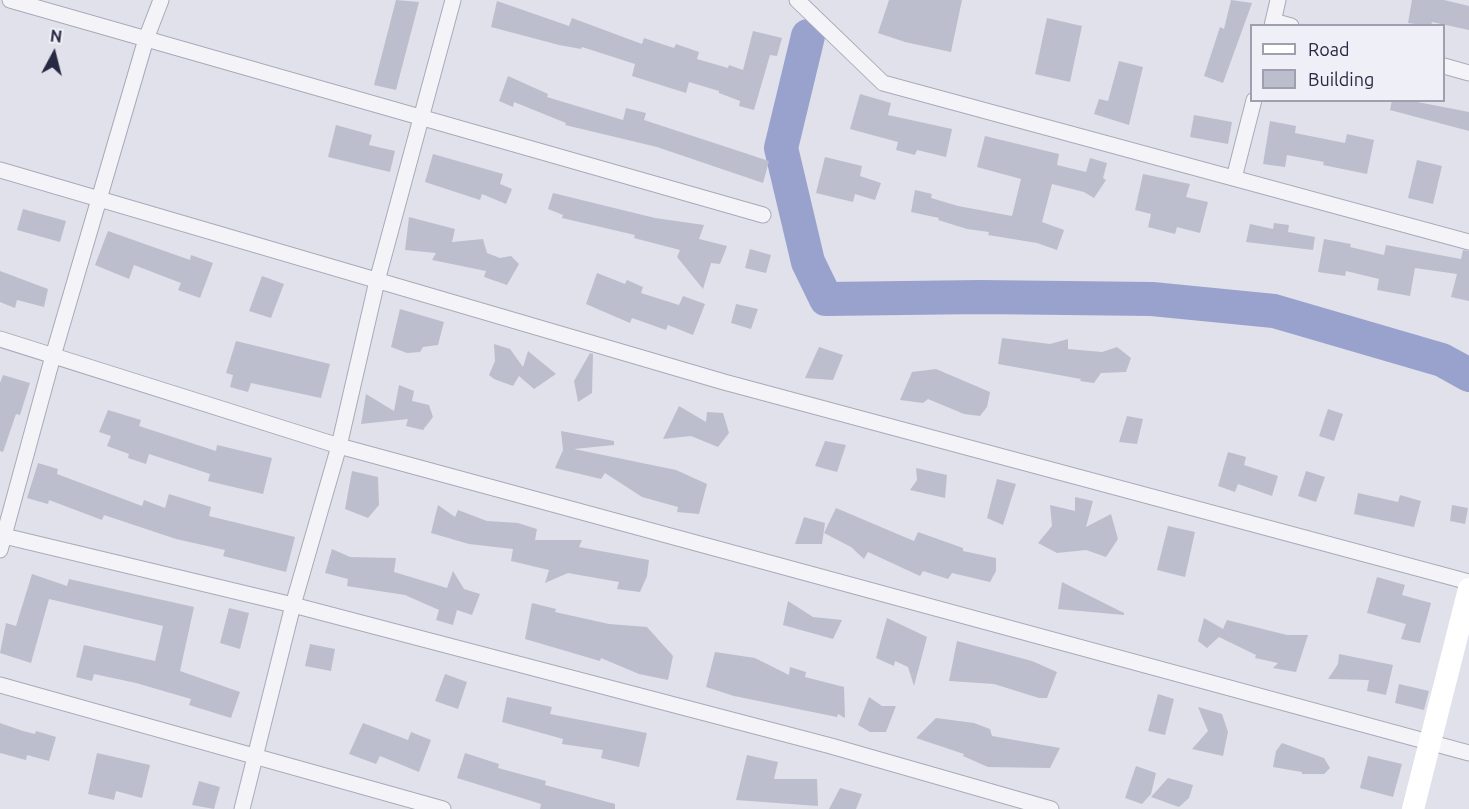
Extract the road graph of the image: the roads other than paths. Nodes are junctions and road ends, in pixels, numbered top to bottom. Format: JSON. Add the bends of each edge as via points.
{"nodes":[{"id":1,"x":10,"y":0,"type":"edge"},
{"id":2,"x":160,"y":0,"type":"edge"},
{"id":3,"x":453,"y":0,"type":"edge"},
{"id":4,"x":797,"y":0,"type":"edge"},
{"id":5,"x":1278,"y":0,"type":"edge"},
{"id":6,"x":1272,"y":23,"type":"edge"},
{"id":7,"x":146,"y":39,"type":"junction"},
{"id":8,"x":1445,"y":67,"type":"edge"},
{"id":9,"x":1469,"y":73,"type":"edge"},
{"id":10,"x":1253,"y":102,"type":"edge"},
{"id":11,"x":422,"y":118,"type":"junction"},
{"id":12,"x":0,"y":171,"type":"edge"},
{"id":13,"x":1234,"y":178,"type":"junction"},
{"id":14,"x":100,"y":200,"type":"junction"},
{"id":15,"x":763,"y":215,"type":"dead end"},
{"id":16,"x":1469,"y":242,"type":"edge"},
{"id":17,"x":377,"y":280,"type":"junction"},
{"id":18,"x":0,"y":339,"type":"edge"},
{"id":19,"x":53,"y":356,"type":"junction"},
{"id":20,"x":339,"y":446,"type":"junction"},
{"id":21,"x":1,"y":541,"type":"edge"},
{"id":22,"x":1469,"y":582,"type":"edge"},
{"id":23,"x":1469,"y":589,"type":"edge"},
{"id":24,"x":293,"y":605,"type":"junction"},
{"id":25,"x":0,"y":685,"type":"edge"},
{"id":26,"x":1430,"y":742,"type":"junction"},
{"id":27,"x":1469,"y":753,"type":"edge"},
{"id":28,"x":256,"y":756,"type":"junction"},
{"id":29,"x":242,"y":809,"type":"edge"},
{"id":30,"x":443,"y":809,"type":"edge"},
{"id":31,"x":1051,"y":809,"type":"edge"},
{"id":32,"x":1413,"y":809,"type":"edge"}],
"edges":[{"from":1,"to":7,"type":"street"},
{"from":2,"to":7,"type":"street"},
{"from":3,"to":11,"type":"street"},
{"from":4,"to":13,"type":"street","via":[[883,83]]},
{"from":5,"to":6,"type":"street"},
{"from":7,"to":11,"type":"street"},
{"from":7,"to":14,"type":"street"},
{"from":8,"to":9,"type":"street"},
{"from":10,"to":13,"type":"street"},
{"from":11,"to":15,"type":"street"},
{"from":11,"to":17,"type":"street"},
{"from":12,"to":14,"type":"street"},
{"from":13,"to":16,"type":"street"},
{"from":14,"to":17,"type":"street"},
{"from":14,"to":19,"type":"street"},
{"from":17,"to":20,"type":"street"},
{"from":17,"to":22,"type":"street","via":[[724,382]]},
{"from":18,"to":19,"type":"street"},
{"from":19,"to":20,"type":"street"},
{"from":19,"to":21,"type":"street"},
{"from":20,"to":24,"type":"street"},
{"from":20,"to":26,"type":"street"},
{"from":21,"to":24,"type":"street"},
{"from":23,"to":26,"type":"street"},
{"from":24,"to":28,"type":"street"},
{"from":24,"to":31,"type":"street","via":[[831,746]]},
{"from":25,"to":28,"type":"street"},
{"from":26,"to":27,"type":"street"},
{"from":26,"to":32,"type":"street"},
{"from":28,"to":29,"type":"street"},
{"from":28,"to":30,"type":"street"}]}
